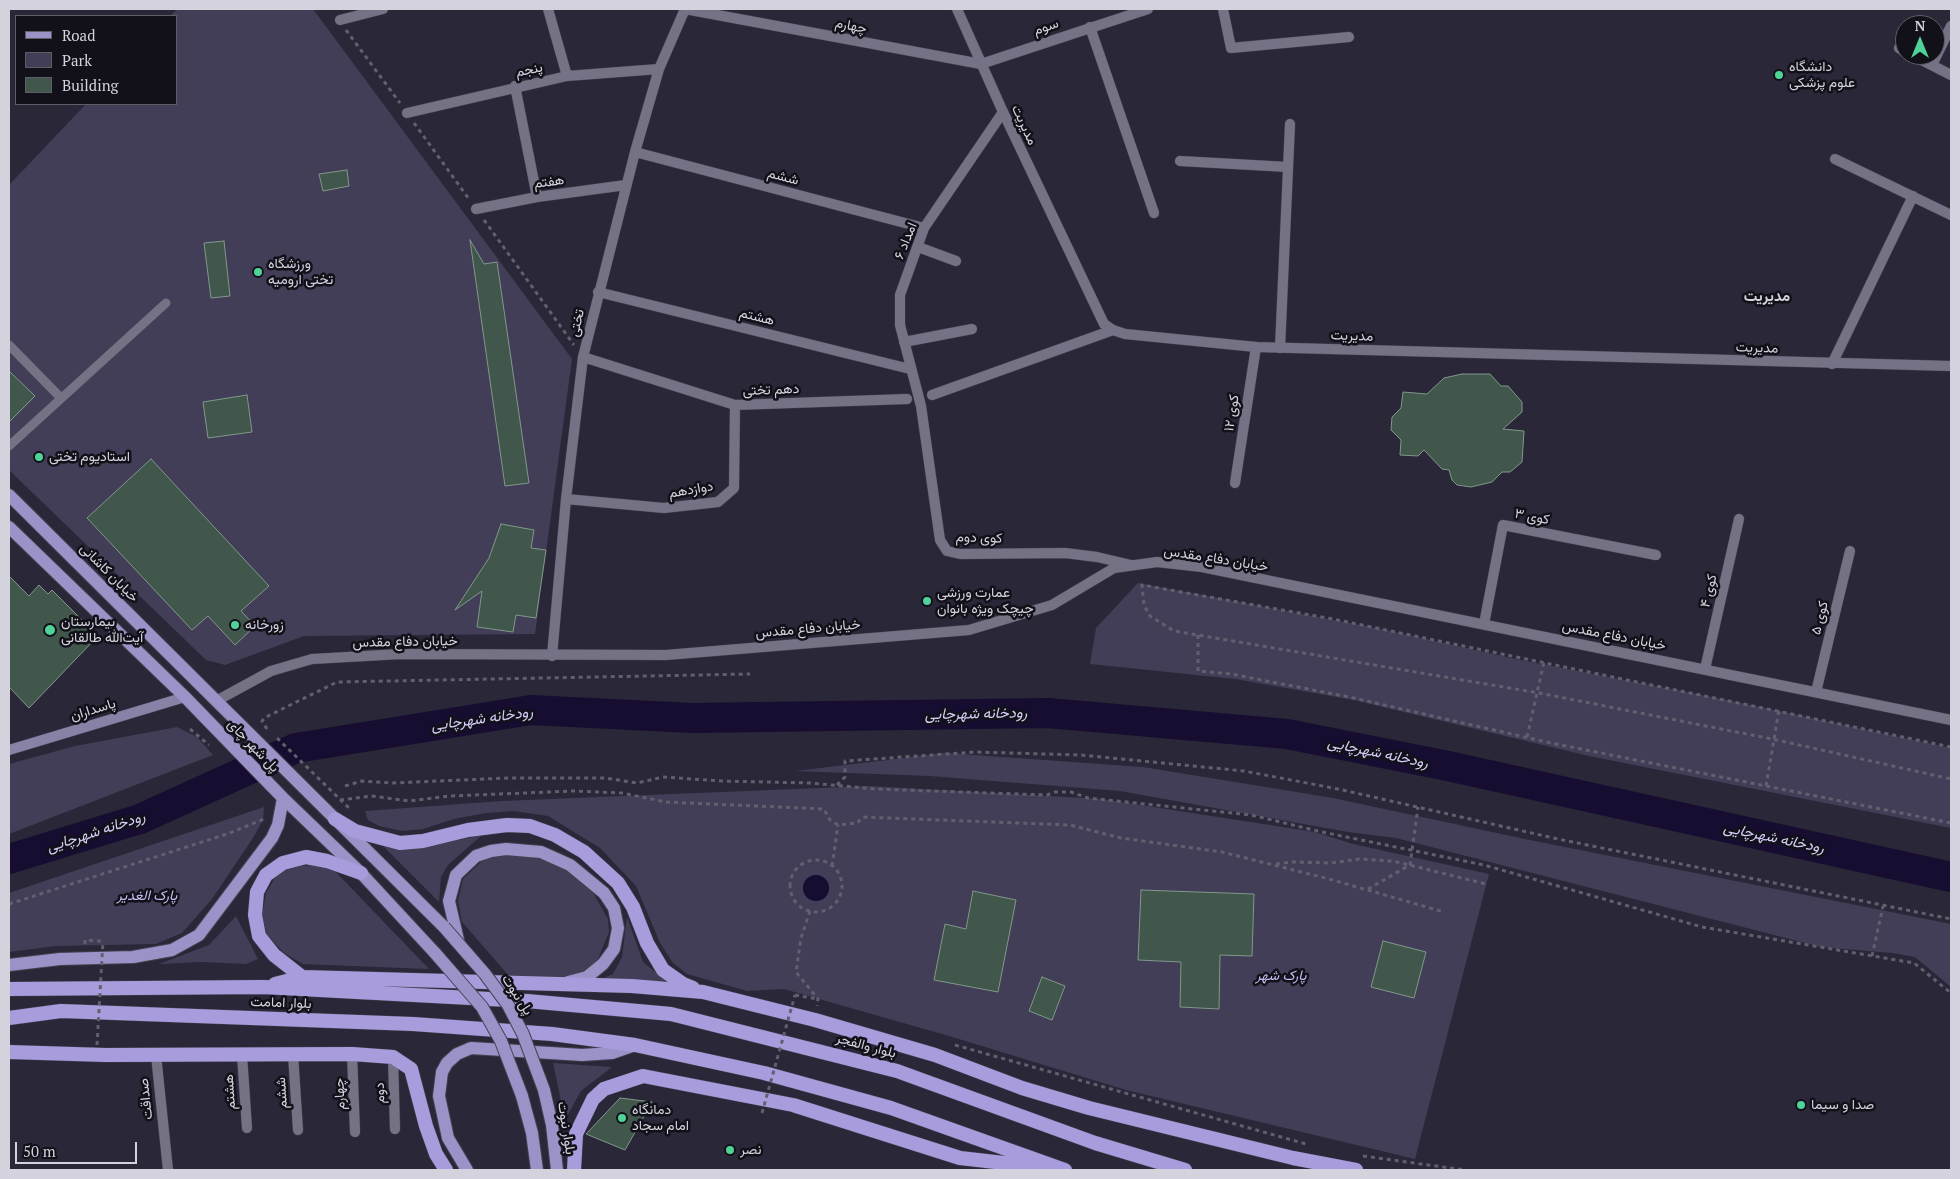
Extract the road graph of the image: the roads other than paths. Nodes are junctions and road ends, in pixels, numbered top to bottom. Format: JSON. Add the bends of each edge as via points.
{"nodes":[{"id":1,"x":383,"y":9,"type":"edge"},
{"id":2,"x":548,"y":9,"type":"edge"},
{"id":3,"x":686,"y":9,"type":"edge"},
{"id":4,"x":957,"y":9,"type":"edge"},
{"id":5,"x":1148,"y":9,"type":"edge"},
{"id":6,"x":1223,"y":9,"type":"edge"},
{"id":7,"x":340,"y":20,"type":"road end"},
{"id":8,"x":1951,"y":26,"type":"edge"},
{"id":9,"x":1090,"y":27,"type":"junction"},
{"id":10,"x":1349,"y":37,"type":"dead end"},
{"id":11,"x":1945,"y":38,"type":"edge"},
{"id":12,"x":981,"y":64,"type":"junction"},
{"id":13,"x":1932,"y":65,"type":"edge"},
{"id":14,"x":659,"y":69,"type":"junction"},
{"id":15,"x":1951,"y":75,"type":"edge"},
{"id":16,"x":567,"y":76,"type":"junction"},
{"id":17,"x":515,"y":86,"type":"junction"},
{"id":18,"x":406,"y":112,"type":"road end"},
{"id":19,"x":1003,"y":112,"type":"junction"},
{"id":20,"x":1290,"y":124,"type":"dead end"},
{"id":21,"x":635,"y":152,"type":"junction"},
{"id":22,"x":1835,"y":159,"type":"dead end"},
{"id":23,"x":1180,"y":161,"type":"dead end"},
{"id":24,"x":1288,"y":167,"type":"junction"},
{"id":25,"x":626,"y":185,"type":"junction"},
{"id":26,"x":1913,"y":196,"type":"junction"},
{"id":27,"x":537,"y":197,"type":"junction"},
{"id":28,"x":476,"y":209,"type":"road end"},
{"id":29,"x":1154,"y":213,"type":"dead end"},
{"id":30,"x":1951,"y":215,"type":"edge"},
{"id":31,"x":924,"y":228,"type":"junction"},
{"id":32,"x":918,"y":247,"type":"junction"},
{"id":33,"x":956,"y":261,"type":"dead end"},
{"id":34,"x":598,"y":292,"type":"junction"},
{"id":35,"x":166,"y":303,"type":"dead end"},
{"id":36,"x":972,"y":329,"type":"dead end"},
{"id":37,"x":1113,"y":330,"type":"junction"},
{"id":38,"x":904,"y":342,"type":"junction"},
{"id":39,"x":9,"y":346,"type":"edge"},
{"id":40,"x":1256,"y":347,"type":"junction"},
{"id":41,"x":1280,"y":348,"type":"junction"},
{"id":42,"x":583,"y":358,"type":"junction"},
{"id":43,"x":1832,"y":364,"type":"junction"},
{"id":44,"x":1951,"y":366,"type":"edge"},
{"id":45,"x":910,"y":369,"type":"junction"},
{"id":46,"x":932,"y":395,"type":"dead end"},
{"id":47,"x":61,"y":398,"type":"junction"},
{"id":48,"x":907,"y":399,"type":"dead end"},
{"id":49,"x":919,"y":399,"type":"joint"},
{"id":50,"x":735,"y":405,"type":"junction"},
{"id":51,"x":9,"y":446,"type":"edge"},
{"id":52,"x":1235,"y":483,"type":"dead end"},
{"id":53,"x":9,"y":495,"type":"edge"},
{"id":54,"x":566,"y":499,"type":"junction"},
{"id":55,"x":1739,"y":519,"type":"dead end"},
{"id":56,"x":9,"y":527,"type":"edge"},
{"id":57,"x":1850,"y":551,"type":"dead end"},
{"id":58,"x":1656,"y":555,"type":"dead end"},
{"id":59,"x":1134,"y":566,"type":"junction"},
{"id":60,"x":1484,"y":624,"type":"junction"},
{"id":61,"x":552,"y":656,"type":"junction"},
{"id":62,"x":1705,"y":669,"type":"junction"},
{"id":63,"x":1816,"y":692,"type":"junction"},
{"id":64,"x":185,"y":696,"type":"junction"},
{"id":65,"x":218,"y":700,"type":"junction"},
{"id":66,"x":231,"y":715,"type":"joint"},
{"id":67,"x":1951,"y":718,"type":"edge"},
{"id":68,"x":9,"y":750,"type":"edge"},
{"id":69,"x":284,"y":798,"type":"junction"},
{"id":70,"x":335,"y":819,"type":"junction"},
{"id":71,"x":361,"y":873,"type":"junction"},
{"id":72,"x":459,"y":944,"type":"junction"},
{"id":73,"x":9,"y":965,"type":"edge"},
{"id":74,"x":302,"y":977,"type":"junction"},
{"id":75,"x":556,"y":984,"type":"junction"},
{"id":76,"x":263,"y":987,"type":"junction"},
{"id":77,"x":9,"y":989,"type":"edge"},
{"id":78,"x":703,"y":992,"type":"junction"},
{"id":79,"x":527,"y":1001,"type":"joint"},
{"id":80,"x":9,"y":1018,"type":"edge"},
{"id":81,"x":635,"y":1045,"type":"junction"},
{"id":82,"x":9,"y":1052,"type":"edge"},
{"id":83,"x":293,"y":1054,"type":"junction"},
{"id":84,"x":352,"y":1054,"type":"junction"},
{"id":85,"x":156,"y":1055,"type":"junction"},
{"id":86,"x":242,"y":1055,"type":"junction"},
{"id":87,"x":393,"y":1057,"type":"junction"},
{"id":88,"x":544,"y":1090,"type":"joint"},
{"id":89,"x":246,"y":1128,"type":"dead end"},
{"id":90,"x":395,"y":1129,"type":"dead end"},
{"id":91,"x":298,"y":1130,"type":"dead end"},
{"id":92,"x":355,"y":1132,"type":"dead end"},
{"id":93,"x":168,"y":1170,"type":"edge"},
{"id":94,"x":446,"y":1170,"type":"edge"},
{"id":95,"x":467,"y":1170,"type":"edge"},
{"id":96,"x":537,"y":1170,"type":"edge"},
{"id":97,"x":557,"y":1170,"type":"edge"},
{"id":98,"x":574,"y":1170,"type":"edge"},
{"id":99,"x":1063,"y":1170,"type":"edge"},
{"id":100,"x":1186,"y":1170,"type":"edge"},
{"id":101,"x":1356,"y":1170,"type":"edge"}],
"edges":[{"from":1,"to":7,"type":"street"},
{"from":2,"to":16,"type":"street"},
{"from":3,"to":12,"type":"street","name":"چهارم"},
{"from":3,"to":14,"type":"street","name":"تختی"},
{"from":4,"to":12,"type":"street","name":"مدیریت"},
{"from":5,"to":9,"type":"street","name":"سوم"},
{"from":6,"to":10,"type":"street","via":[[1231,48]]},
{"from":8,"to":11,"type":"street"},
{"from":9,"to":12,"type":"street","name":"سوم"},
{"from":9,"to":29,"type":"street"},
{"from":12,"to":19,"type":"street","name":"مدیریت"},
{"from":13,"to":15,"type":"street"},
{"from":14,"to":16,"type":"street","name":"پنجم"},
{"from":14,"to":21,"type":"street","name":"تختی"},
{"from":16,"to":17,"type":"street","name":"پنجم"},
{"from":17,"to":18,"type":"street","name":"پنجم"},
{"from":17,"to":27,"type":"street"},
{"from":19,"to":31,"type":"street","name":"امداد ۶"},
{"from":19,"to":37,"type":"street","name":"مدیریت","via":[[1104,324]]},
{"from":20,"to":24,"type":"street"},
{"from":21,"to":25,"type":"street","name":"تختی"},
{"from":21,"to":31,"type":"street","name":"ششم"},
{"from":22,"to":26,"type":"street"},
{"from":23,"to":24,"type":"street"},
{"from":24,"to":41,"type":"street"},
{"from":25,"to":27,"type":"street","name":"هفتم"},
{"from":25,"to":34,"type":"street","name":"تختی"},
{"from":26,"to":30,"type":"street"},
{"from":26,"to":43,"type":"street"},
{"from":27,"to":28,"type":"street","name":"هفتم"},
{"from":31,"to":32,"type":"street","name":"امداد ۶"},
{"from":32,"to":33,"type":"street"},
{"from":32,"to":38,"type":"street","name":"امداد ۶","via":[[900,295],[900,326]]},
{"from":34,"to":42,"type":"street","name":"تختی"},
{"from":34,"to":45,"type":"street","name":"هشتم"},
{"from":35,"to":47,"type":"lane"},
{"from":36,"to":38,"type":"street"},
{"from":37,"to":40,"type":"street","name":"مدیریت","via":[[1125,334]]},
{"from":37,"to":46,"type":"street"},
{"from":38,"to":45,"type":"street","name":"امداد ۶"},
{"from":39,"to":47,"type":"lane"},
{"from":40,"to":41,"type":"street","name":"مدیریت"},
{"from":40,"to":52,"type":"street","name":"کوی ۱۲"},
{"from":41,"to":43,"type":"street","name":"مدیریت"},
{"from":42,"to":50,"type":"street","name":"دهم تختی"},
{"from":42,"to":54,"type":"street","name":"تختی"},
{"from":43,"to":44,"type":"street","name":"مدیریت"},
{"from":45,"to":49,"type":"street","name":"امداد ۶"},
{"from":47,"to":51,"type":"lane"},
{"from":48,"to":50,"type":"street","name":"دهم تختی"},
{"from":49,"to":59,"type":"street","name":"کوی دوم","via":[[940,540],[947,551],[960,554],[1066,553]]},
{"from":50,"to":54,"type":"street","name":"دوازدهم","via":[[734,488],[718,502],[664,508]]},
{"from":53,"to":65,"type":"main road","name":"خیابان کاشانی"},
{"from":54,"to":61,"type":"street","name":"تختی"},
{"from":55,"to":62,"type":"street","name":"کوی ۴"},
{"from":56,"to":64,"type":"main road"},
{"from":57,"to":63,"type":"street","name":"کوی ۵"},
{"from":58,"to":60,"type":"street","name":"کوی ۳","via":[[1503,525]]},
{"from":59,"to":60,"type":"street","name":"خیابان دفاع مقدس","via":[[1157,562],[1202,567]]},
{"from":59,"to":61,"type":"street","name":"خیابان دفاع مقدس","via":[[1114,568],[1052,605],[968,630],[666,655]]},
{"from":60,"to":62,"type":"street","name":"خیابان دفاع مقدس"},
{"from":61,"to":65,"type":"street","name":"خیابان دفاع مقدس","via":[[401,654],[312,659],[271,671]]},
{"from":62,"to":63,"type":"street","name":"خیابان دفاع مقدس"},
{"from":63,"to":67,"type":"street","name":"خیابان دفاع مقدس"},
{"from":64,"to":68,"type":"main road","name":"پاسداران"},
{"from":64,"to":69,"type":"main road","name":"پل شهر چای"},
{"from":65,"to":66,"type":"main road","name":"خیابان کاشانی"},
{"from":66,"to":70,"type":"main road","name":"پل شهر چای"},
{"from":69,"to":71,"type":"main road","name":"پل شهر چای"},
{"from":69,"to":73,"type":"main road","via":[[272,838],[199,935],[172,950],[133,957],[60,959]]},
{"from":70,"to":72,"type":"main road","name":"پل نبوت","bridge":true},
{"from":70,"to":78,"type":"highway","via":[[355,831],[400,843],[423,842],[468,830],[507,825],[530,826],[555,835],[584,852],[618,883],[664,970],[683,984]]},
{"from":71,"to":74,"type":"highway","via":[[306,857],[283,863],[266,875],[257,892],[254,916],[259,936],[274,955]]},
{"from":71,"to":96,"type":"main road","name":"پل شهر چای","bridge":true,"via":[[482,1007],[501,1041],[522,1096]]},
{"from":72,"to":75,"type":"main road","via":[[449,901],[456,874],[465,865],[476,856],[506,849],[541,852],[556,858],[581,873],[604,893],[614,908],[618,928],[614,949],[603,964],[587,977]]},
{"from":72,"to":88,"type":"main road","name":"پل نبوت","bridge":true,"via":[[508,1005],[523,1034]]},
{"from":74,"to":75,"type":"highway"},
{"from":74,"to":76,"type":"highway"},
{"from":75,"to":78,"type":"highway"},
{"from":76,"to":77,"type":"highway","name":"بلوار امامت"},
{"from":76,"to":79,"type":"highway","name":"بلوار امامت"},
{"from":78,"to":101,"type":"highway","via":[[926,1052],[1022,1088],[1089,1108],[1293,1158]]},
{"from":79,"to":100,"type":"highway","name":"بلوار والفجر","via":[[671,1014],[772,1038],[897,1071],[1095,1143]]},
{"from":80,"to":81,"type":"highway","name":"بلوار امامت","via":[[61,1011],[413,1024],[552,1034]]},
{"from":81,"to":95,"type":"main road","via":[[612,1052],[582,1055],[471,1048],[457,1054],[442,1072],[439,1096],[448,1138]]},
{"from":81,"to":99,"type":"highway","via":[[764,1073],[891,1108]]},
{"from":82,"to":85,"type":"highway"},
{"from":83,"to":84,"type":"highway"},
{"from":83,"to":86,"type":"highway"},
{"from":83,"to":91,"type":"street","name":"ششم"},
{"from":84,"to":87,"type":"highway"},
{"from":84,"to":92,"type":"street","name":"چهارم"},
{"from":85,"to":86,"type":"highway"},
{"from":85,"to":93,"type":"street","name":"صداقت"},
{"from":86,"to":89,"type":"street","name":"هشتم"},
{"from":87,"to":90,"type":"street","name":"دوم"},
{"from":87,"to":94,"type":"highway","via":[[411,1070],[426,1126]]},
{"from":88,"to":97,"type":"main road","name":"بلوار نبوت"},
{"from":98,"to":99,"type":"highway","via":[[576,1134],[593,1100],[604,1089],[644,1076],[793,1105],[960,1158]]}]}
